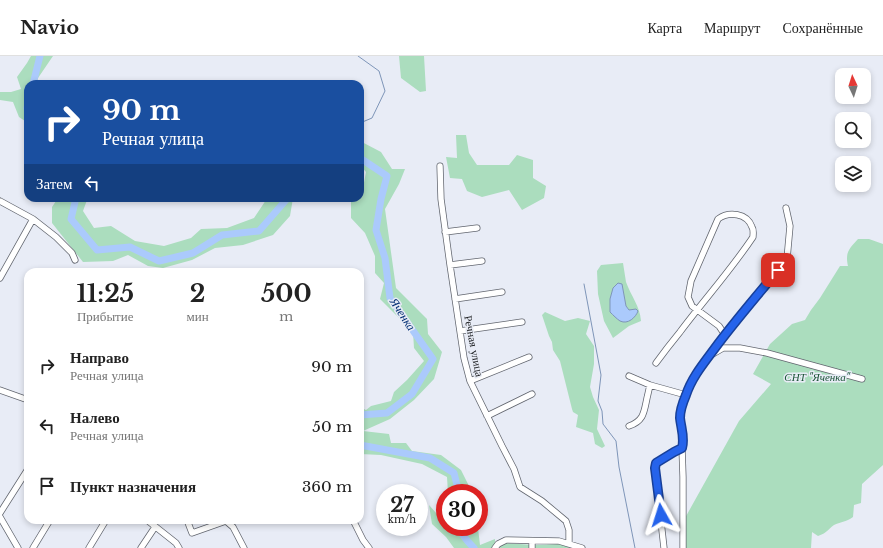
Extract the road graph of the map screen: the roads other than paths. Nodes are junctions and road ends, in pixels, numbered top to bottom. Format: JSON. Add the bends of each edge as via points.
{"nodes":[{"id":1,"x":440,"y":166,"type":"dead end"},
{"id":2,"x":0,"y":201,"type":"edge"},
{"id":3,"x":786,"y":208,"type":"dead end"},
{"id":4,"x":33,"y":219,"type":"junction"},
{"id":5,"x":477,"y":228,"type":"dead end"},
{"id":6,"x":446,"y":232,"type":"junction"},
{"id":7,"x":75,"y":260,"type":"dead end"},
{"id":8,"x":482,"y":261,"type":"dead end"},
{"id":9,"x":0,"y":265,"type":"edge"},
{"id":10,"x":450,"y":265,"type":"junction"},
{"id":11,"x":6,"y":268,"type":"junction"},
{"id":12,"x":0,"y":278,"type":"edge"},
{"id":13,"x":502,"y":292,"type":"dead end"},
{"id":14,"x":455,"y":299,"type":"junction"},
{"id":15,"x":697,"y":309,"type":"junction"},
{"id":16,"x":522,"y":322,"type":"dead end"},
{"id":17,"x":460,"y":331,"type":"junction"},
{"id":18,"x":725,"y":334,"type":"junction"},
{"id":19,"x":529,"y":356,"type":"dead end"},
{"id":20,"x":709,"y":356,"type":"junction"},
{"id":21,"x":656,"y":364,"type":"dead end"},
{"id":22,"x":629,"y":376,"type":"dead end"},
{"id":23,"x":862,"y":379,"type":"dead end"},
{"id":24,"x":470,"y":381,"type":"junction"},
{"id":25,"x":650,"y":385,"type":"junction"},
{"id":26,"x":0,"y":390,"type":"edge"},
{"id":27,"x":532,"y":394,"type":"dead end"},
{"id":28,"x":686,"y":395,"type":"junction"},
{"id":29,"x":24,"y":399,"type":"edge"},
{"id":30,"x":487,"y":416,"type":"junction"},
{"id":31,"x":629,"y":426,"type":"dead end"},
{"id":32,"x":682,"y":448,"type":"junction"},
{"id":33,"x":24,"y":475,"type":"edge"},
{"id":34,"x":0,"y":513,"type":"edge"},
{"id":35,"x":0,"y":517,"type":"edge"},
{"id":36,"x":48,"y":524,"type":"edge"},
{"id":37,"x":104,"y":524,"type":"edge"},
{"id":38,"x":152,"y":524,"type":"edge"},
{"id":39,"x":189,"y":524,"type":"edge"},
{"id":40,"x":216,"y":524,"type":"edge"},
{"id":41,"x":230,"y":524,"type":"edge"},
{"id":42,"x":355,"y":524,"type":"edge"},
{"id":43,"x":155,"y":527,"type":"junction"},
{"id":44,"x":532,"y":541,"type":"junction"},
{"id":45,"x":569,"y":544,"type":"junction"},
{"id":46,"x":18,"y":548,"type":"edge"},
{"id":47,"x":33,"y":548,"type":"edge"},
{"id":48,"x":89,"y":548,"type":"edge"},
{"id":49,"x":141,"y":548,"type":"edge"},
{"id":50,"x":179,"y":548,"type":"edge"},
{"id":51,"x":244,"y":548,"type":"edge"},
{"id":52,"x":369,"y":548,"type":"edge"},
{"id":53,"x":495,"y":548,"type":"edge"},
{"id":54,"x":532,"y":548,"type":"edge"},
{"id":55,"x":582,"y":548,"type":"edge"},
{"id":56,"x":664,"y":548,"type":"edge"},
{"id":57,"x":683,"y":548,"type":"edge"}],
"edges":[{"from":1,"to":6,"type":"street","name":"Речная улица"},
{"from":2,"to":4,"type":"street"},
{"from":3,"to":18,"type":"street","via":[[790,226],[787,259]]},
{"from":4,"to":7,"type":"street","via":[[56,237],[72,253]]},
{"from":4,"to":11,"type":"street"},
{"from":5,"to":6,"type":"street"},
{"from":6,"to":10,"type":"street","name":"Речная улица"},
{"from":8,"to":10,"type":"street"},
{"from":9,"to":11,"type":"street"},
{"from":10,"to":14,"type":"street","name":"Речная улица"},
{"from":11,"to":12,"type":"street"},
{"from":13,"to":14,"type":"street"},
{"from":14,"to":17,"type":"street","name":"Речная улица"},
{"from":15,"to":15,"type":"street","via":[[753,237],[752,225],[743,217],[728,214],[718,219],[691,281],[688,297],[692,306]]},
{"from":15,"to":18,"type":"street"},
{"from":15,"to":21,"type":"street"},
{"from":16,"to":17,"type":"street"},
{"from":17,"to":24,"type":"street","name":"Речная улица"},
{"from":18,"to":20,"type":"street"},
{"from":19,"to":24,"type":"street"},
{"from":20,"to":23,"type":"street","via":[[723,348],[740,348]]},
{"from":20,"to":28,"type":"street"},
{"from":22,"to":25,"type":"street"},
{"from":24,"to":30,"type":"street","name":"Речная улица"},
{"from":25,"to":28,"type":"street"},
{"from":25,"to":31,"type":"street","via":[[644,413],[636,424]]},
{"from":26,"to":29,"type":"street"},
{"from":27,"to":30,"type":"street"},
{"from":28,"to":32,"type":"street","via":[[680,418]]},
{"from":30,"to":45,"type":"street","name":"Речная улица","via":[[514,469],[520,487],[566,521]]},
{"from":32,"to":56,"type":"street","via":[[656,463],[655,468]]},
{"from":32,"to":57,"type":"street"},
{"from":33,"to":34,"type":"street"},
{"from":35,"to":46,"type":"street"},
{"from":36,"to":47,"type":"street"},
{"from":37,"to":48,"type":"street"},
{"from":38,"to":43,"type":"street"},
{"from":39,"to":40,"type":"street","via":[[192,533]]},
{"from":41,"to":51,"type":"street"},
{"from":42,"to":52,"type":"street"},
{"from":43,"to":49,"type":"street"},
{"from":43,"to":50,"type":"street"},
{"from":44,"to":45,"type":"street","via":[[559,541]]},
{"from":44,"to":53,"type":"street","via":[[506,540]]},
{"from":44,"to":54,"type":"street"},
{"from":45,"to":55,"type":"street"}]}
